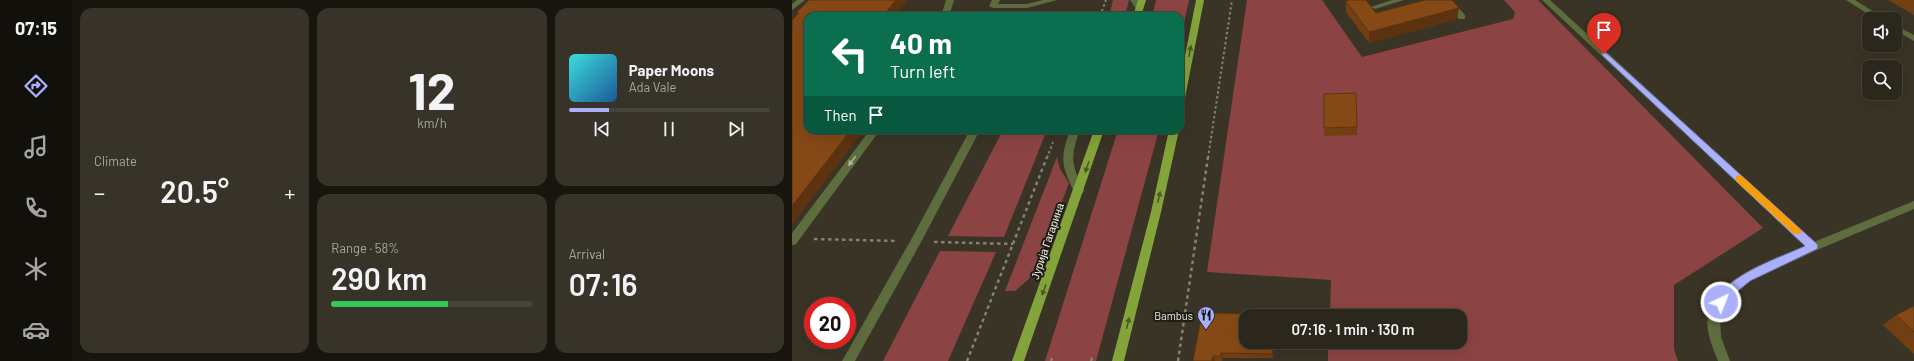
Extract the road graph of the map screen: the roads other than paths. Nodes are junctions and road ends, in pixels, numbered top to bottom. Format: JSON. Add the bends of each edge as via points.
{"nodes":[{"id":1,"x":801,"y":0,"type":"edge"},
{"id":2,"x":950,"y":0,"type":"edge"},
{"id":3,"x":996,"y":0,"type":"edge"},
{"id":4,"x":1053,"y":0,"type":"edge"},
{"id":5,"x":1134,"y":0,"type":"edge"},
{"id":6,"x":1200,"y":0,"type":"edge"},
{"id":7,"x":1400,"y":0,"type":"edge"},
{"id":8,"x":1447,"y":0,"type":"edge"},
{"id":9,"x":1546,"y":0,"type":"edge"},
{"id":10,"x":1850,"y":0,"type":"edge"},
{"id":11,"x":1140,"y":4,"type":"edge"},
{"id":12,"x":1375,"y":7,"type":"dead end"},
{"id":13,"x":792,"y":8,"type":"edge"},
{"id":14,"x":946,"y":12,"type":"edge"},
{"id":15,"x":1870,"y":12,"type":"edge"},
{"id":16,"x":1462,"y":17,"type":"dead end"},
{"id":17,"x":1902,"y":32,"type":"edge"},
{"id":18,"x":1914,"y":39,"type":"edge"},
{"id":19,"x":1184,"y":82,"type":"edge"},
{"id":20,"x":872,"y":134,"type":"edge"},
{"id":21,"x":973,"y":134,"type":"edge"},
{"id":22,"x":1073,"y":134,"type":"edge"},
{"id":23,"x":1098,"y":134,"type":"edge"},
{"id":24,"x":1173,"y":134,"type":"edge"},
{"id":25,"x":1079,"y":190,"type":"junction"},
{"id":26,"x":1914,"y":205,"type":"edge"},
{"id":27,"x":792,"y":241,"type":"edge"},
{"id":28,"x":1813,"y":246,"type":"junction"},
{"id":29,"x":848,"y":361,"type":"edge"},
{"id":30,"x":1018,"y":361,"type":"edge"},
{"id":31,"x":1118,"y":361,"type":"edge"},
{"id":32,"x":1724,"y":361,"type":"edge"}],
"edges":[{"from":1,"to":13,"type":"street"},
{"from":2,"to":14,"type":"street"},
{"from":3,"to":4,"type":"street","via":[[993,6],[1032,6]]},
{"from":5,"to":11,"type":"street"},
{"from":19,"to":6,"type":"main road","one_way":true},
{"from":7,"to":12,"type":"street"},
{"from":8,"to":16,"type":"street"},
{"from":9,"to":28,"type":"street"},
{"from":10,"to":15,"type":"street"},
{"from":17,"to":18,"type":"street"},
{"from":20,"to":27,"type":"street","one_way":true},
{"from":21,"to":29,"type":"street","via":[[916,242]]},
{"from":22,"to":25,"type":"street","via":[[1067,150],[1067,166]]},
{"from":23,"to":25,"type":"main road","name":"Јурија Гагарина","one_way":true},
{"from":31,"to":24,"type":"main road","one_way":true},
{"from":25,"to":30,"type":"main road","name":"Јурија Гагарина","one_way":true},
{"from":26,"to":28,"type":"street"},
{"from":28,"to":32,"type":"street","via":[[1746,278],[1730,290],[1714,317],[1715,337]]}]}
